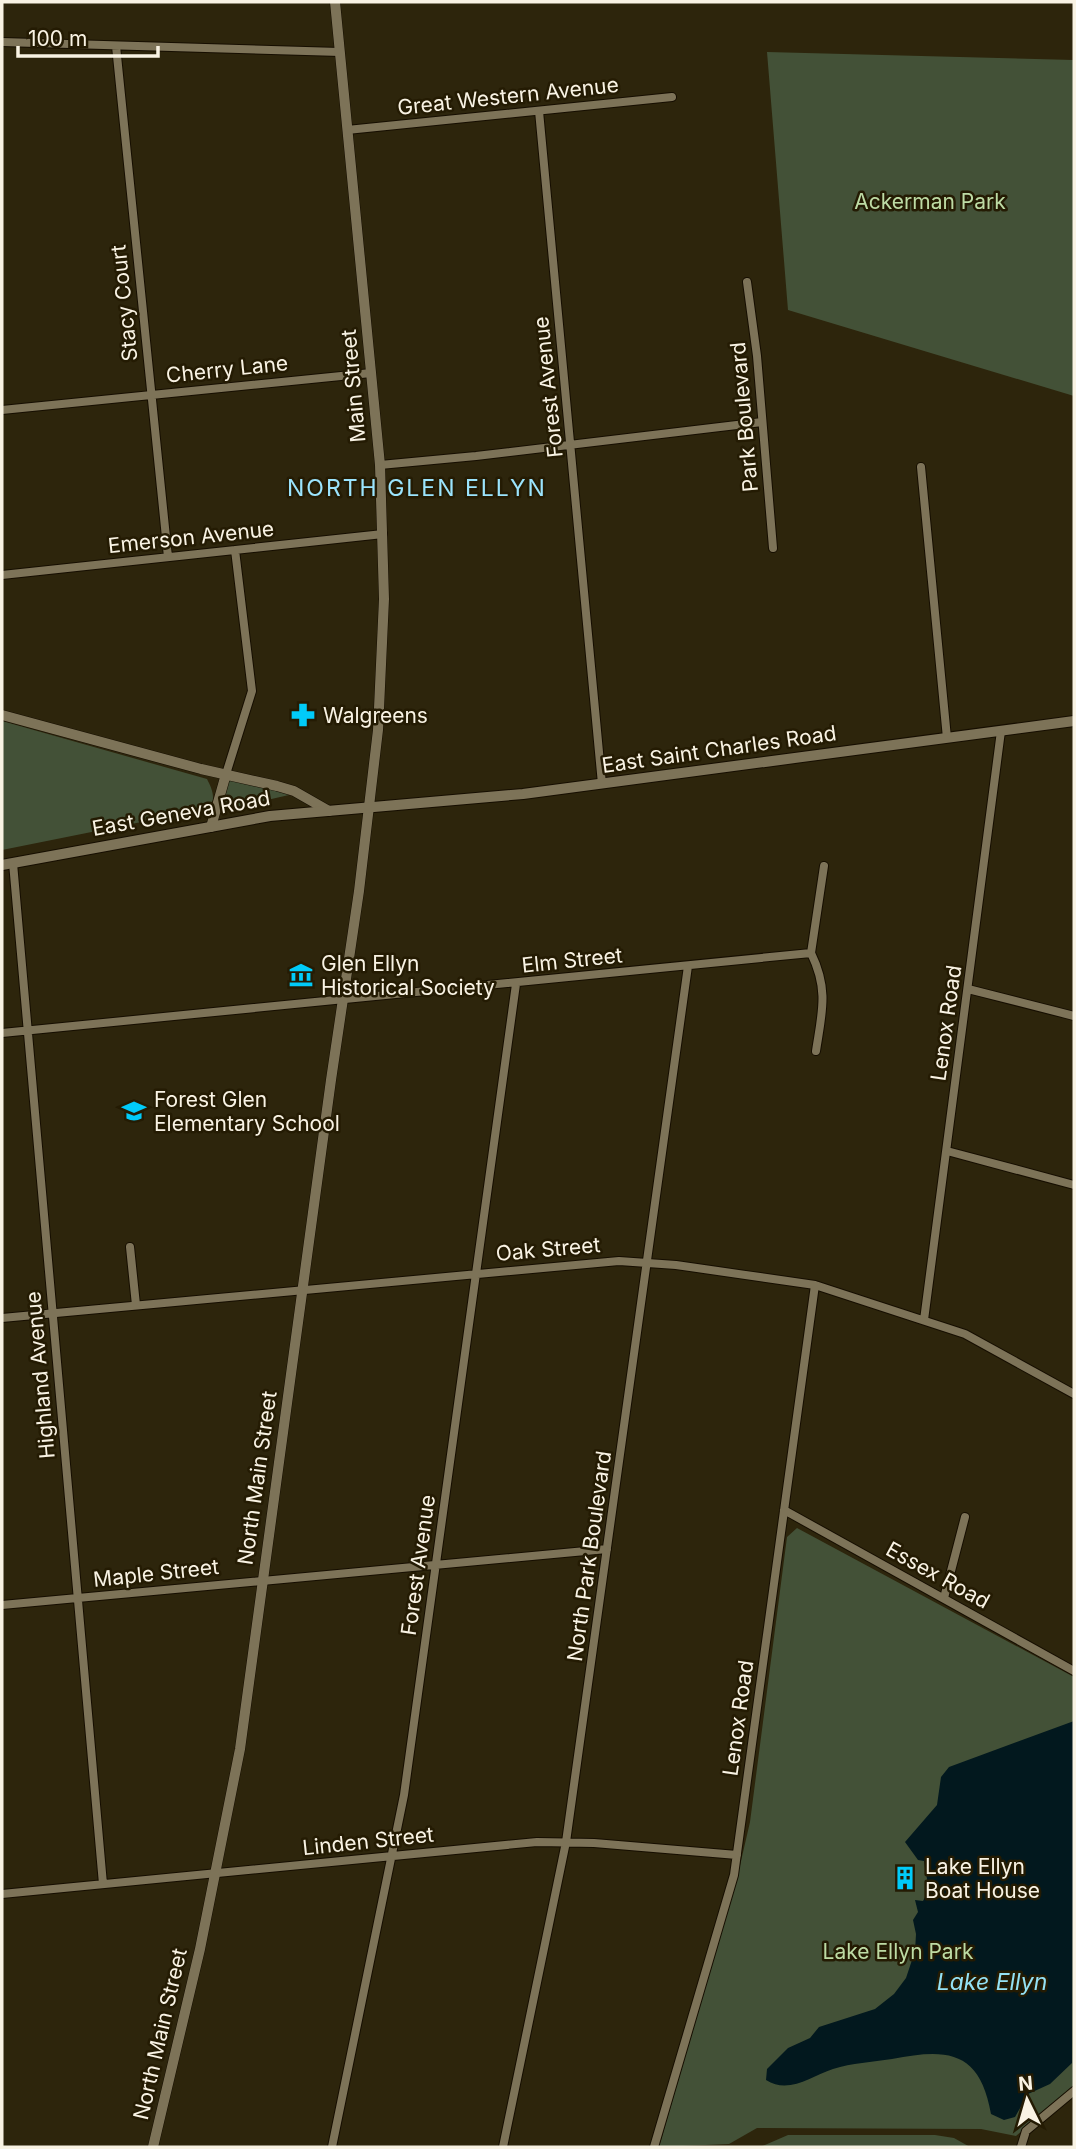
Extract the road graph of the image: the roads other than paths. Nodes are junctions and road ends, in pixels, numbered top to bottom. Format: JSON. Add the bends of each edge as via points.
{"nodes":[{"id":1,"x":335,"y":2,"type":"edge"},
{"id":2,"x":2,"y":42,"type":"edge"},
{"id":3,"x":116,"y":46,"type":"junction"},
{"id":4,"x":340,"y":52,"type":"junction"},
{"id":5,"x":672,"y":97,"type":"dead end"},
{"id":6,"x":539,"y":111,"type":"junction"},
{"id":7,"x":347,"y":130,"type":"junction"},
{"id":8,"x":747,"y":282,"type":"dead end"},
{"id":9,"x":371,"y":373,"type":"junction"},
{"id":10,"x":150,"y":394,"type":"junction"},
{"id":11,"x":2,"y":410,"type":"edge"},
{"id":12,"x":762,"y":422,"type":"junction"},
{"id":13,"x":572,"y":446,"type":"junction"},
{"id":14,"x":380,"y":465,"type":"junction"},
{"id":15,"x":921,"y":467,"type":"dead end"},
{"id":16,"x":383,"y":534,"type":"junction"},
{"id":17,"x":773,"y":548,"type":"dead end"},
{"id":18,"x":236,"y":550,"type":"junction"},
{"id":19,"x":168,"y":557,"type":"junction"},
{"id":20,"x":2,"y":575,"type":"edge"},
{"id":21,"x":2,"y":715,"type":"edge"},
{"id":22,"x":1074,"y":721,"type":"edge"},
{"id":23,"x":1000,"y":731,"type":"junction"},
{"id":24,"x":947,"y":738,"type":"junction"},
{"id":25,"x":226,"y":774,"type":"junction"},
{"id":26,"x":602,"y":784,"type":"junction"},
{"id":27,"x":369,"y":809,"type":"junction"},
{"id":28,"x":329,"y":811,"type":"junction"},
{"id":29,"x":211,"y":827,"type":"junction"},
{"id":30,"x":7,"y":864,"type":"edge"},
{"id":31,"x":824,"y":866,"type":"dead end"},
{"id":32,"x":811,"y":953,"type":"junction"},
{"id":33,"x":688,"y":966,"type":"junction"},
{"id":34,"x":516,"y":984,"type":"junction"},
{"id":35,"x":968,"y":989,"type":"junction"},
{"id":36,"x":343,"y":999,"type":"junction"},
{"id":37,"x":1074,"y":1016,"type":"edge"},
{"id":38,"x":27,"y":1031,"type":"junction"},
{"id":39,"x":2,"y":1033,"type":"edge"},
{"id":40,"x":816,"y":1051,"type":"dead end"},
{"id":41,"x":947,"y":1151,"type":"junction"},
{"id":42,"x":1074,"y":1185,"type":"edge"},
{"id":43,"x":130,"y":1247,"type":"dead end"},
{"id":44,"x":647,"y":1263,"type":"junction"},
{"id":45,"x":475,"y":1273,"type":"junction"},
{"id":46,"x":815,"y":1285,"type":"junction"},
{"id":47,"x":302,"y":1288,"type":"junction"},
{"id":48,"x":136,"y":1305,"type":"junction"},
{"id":49,"x":52,"y":1313,"type":"junction"},
{"id":50,"x":2,"y":1318,"type":"edge"},
{"id":51,"x":924,"y":1320,"type":"junction"},
{"id":52,"x":1074,"y":1394,"type":"edge"},
{"id":53,"x":784,"y":1510,"type":"junction"},
{"id":54,"x":965,"y":1517,"type":"dead end"},
{"id":55,"x":607,"y":1549,"type":"junction"},
{"id":56,"x":436,"y":1565,"type":"junction"},
{"id":57,"x":263,"y":1580,"type":"junction"},
{"id":58,"x":78,"y":1598,"type":"junction"},
{"id":59,"x":944,"y":1598,"type":"junction"},
{"id":60,"x":2,"y":1605,"type":"edge"},
{"id":61,"x":1074,"y":1671,"type":"edge"},
{"id":62,"x":566,"y":1842,"type":"junction"},
{"id":63,"x":737,"y":1855,"type":"junction"},
{"id":64,"x":392,"y":1856,"type":"junction"},
{"id":65,"x":216,"y":1873,"type":"junction"},
{"id":66,"x":103,"y":1884,"type":"junction"},
{"id":67,"x":2,"y":1894,"type":"edge"},
{"id":68,"x":1074,"y":2091,"type":"edge"},
{"id":69,"x":153,"y":2147,"type":"edge"},
{"id":70,"x":332,"y":2147,"type":"edge"},
{"id":71,"x":503,"y":2147,"type":"edge"},
{"id":72,"x":654,"y":2147,"type":"edge"},
{"id":73,"x":1021,"y":2147,"type":"edge"}],
"edges":[{"from":1,"to":4,"type":"street","name":"Main Street"},
{"from":2,"to":3,"type":"street"},
{"from":3,"to":4,"type":"street"},
{"from":3,"to":10,"type":"street","name":"Stacy Court"},
{"from":4,"to":7,"type":"street","name":"Main Street"},
{"from":5,"to":6,"type":"street","name":"Great Western Avenue"},
{"from":6,"to":7,"type":"street","name":"Great Western Avenue"},
{"from":6,"to":13,"type":"street","name":"Forest Avenue"},
{"from":7,"to":9,"type":"street","name":"Main Street"},
{"from":8,"to":12,"type":"street","name":"Park Boulevard"},
{"from":9,"to":10,"type":"street","name":"Cherry Lane"},
{"from":9,"to":14,"type":"street","name":"Main Street"},
{"from":10,"to":11,"type":"street","name":"Cherry Lane"},
{"from":10,"to":19,"type":"street","name":"Stacy Court"},
{"from":12,"to":13,"type":"street"},
{"from":12,"to":17,"type":"street","name":"Park Boulevard"},
{"from":13,"to":14,"type":"street"},
{"from":13,"to":26,"type":"street","name":"Forest Avenue"},
{"from":14,"to":16,"type":"street","name":"Main Street"},
{"from":15,"to":24,"type":"street"},
{"from":16,"to":18,"type":"street","name":"Emerson Avenue"},
{"from":16,"to":27,"type":"street","name":"Main Street","via":[[382,670]]},
{"from":18,"to":19,"type":"street","name":"Emerson Avenue"},
{"from":18,"to":25,"type":"street","via":[[251,691]]},
{"from":19,"to":20,"type":"street","name":"Emerson Avenue"},
{"from":21,"to":25,"type":"street"},
{"from":22,"to":23,"type":"main road","name":"East Saint Charles Road"},
{"from":23,"to":24,"type":"main road","name":"East Saint Charles Road"},
{"from":23,"to":35,"type":"street","name":"Lenox Road"},
{"from":24,"to":26,"type":"main road","name":"East Saint Charles Road"},
{"from":25,"to":28,"type":"street","via":[[294,791]]},
{"from":25,"to":29,"type":"street"},
{"from":26,"to":27,"type":"main road","name":"East Saint Charles Road"},
{"from":27,"to":28,"type":"main road","name":"East Geneva Road"},
{"from":27,"to":36,"type":"street","name":"North Main Street"},
{"from":28,"to":29,"type":"main road","name":"East Geneva Road"},
{"from":29,"to":30,"type":"main road","name":"East Geneva Road"},
{"from":30,"to":38,"type":"street","name":"Highland Avenue"},
{"from":31,"to":32,"type":"street"},
{"from":32,"to":33,"type":"street","name":"Elm Street"},
{"from":32,"to":40,"type":"street","via":[[824,991]]},
{"from":33,"to":34,"type":"street","name":"Elm Street"},
{"from":33,"to":44,"type":"street","name":"North Park Boulevard"},
{"from":34,"to":36,"type":"street","name":"Elm Street"},
{"from":34,"to":45,"type":"street","name":"Forest Avenue"},
{"from":35,"to":37,"type":"street"},
{"from":35,"to":41,"type":"street","name":"Lenox Road"},
{"from":36,"to":38,"type":"street","name":"Elm Street"},
{"from":36,"to":47,"type":"street","name":"North Main Street"},
{"from":38,"to":39,"type":"street","name":"Elm Street"},
{"from":38,"to":49,"type":"street","name":"Highland Avenue"},
{"from":41,"to":42,"type":"street"},
{"from":41,"to":51,"type":"street","name":"Lenox Road"},
{"from":43,"to":48,"type":"street"},
{"from":44,"to":45,"type":"street","name":"Oak Street","via":[[619,1261]]},
{"from":44,"to":46,"type":"street","name":"Oak Street"},
{"from":44,"to":55,"type":"street","name":"North Park Boulevard"},
{"from":45,"to":47,"type":"street","name":"Oak Street"},
{"from":45,"to":56,"type":"street","name":"Forest Avenue"},
{"from":46,"to":51,"type":"street","name":"Oak Street"},
{"from":46,"to":53,"type":"street","name":"Lenox Road"},
{"from":47,"to":48,"type":"street","name":"Oak Street"},
{"from":47,"to":57,"type":"street","name":"North Main Street"},
{"from":48,"to":49,"type":"street","name":"Oak Street"},
{"from":49,"to":50,"type":"street","name":"Oak Street"},
{"from":49,"to":58,"type":"street","name":"Highland Avenue"},
{"from":51,"to":52,"type":"street","name":"Oak Street","via":[[965,1334]]},
{"from":53,"to":59,"type":"street","name":"Essex Road"},
{"from":53,"to":63,"type":"street","name":"Lenox Road"},
{"from":54,"to":59,"type":"street"},
{"from":55,"to":56,"type":"street","name":"Maple Street"},
{"from":55,"to":62,"type":"street","name":"North Park Boulevard"},
{"from":56,"to":57,"type":"street","name":"Maple Street"},
{"from":56,"to":64,"type":"street","name":"Forest Avenue"},
{"from":57,"to":58,"type":"street","name":"Maple Street"},
{"from":57,"to":65,"type":"street","name":"North Main Street","via":[[241,1747]]},
{"from":58,"to":60,"type":"street","name":"Maple Street"},
{"from":58,"to":66,"type":"street","name":"Highland Avenue"},
{"from":59,"to":61,"type":"street","name":"Essex Road"},
{"from":62,"to":63,"type":"street","name":"Linden Street"},
{"from":62,"to":64,"type":"street","name":"Linden Street"},
{"from":62,"to":71,"type":"street","name":"North Park Boulevard"},
{"from":63,"to":72,"type":"street","name":"Lenox Road"},
{"from":64,"to":65,"type":"street","name":"Linden Street"},
{"from":64,"to":70,"type":"street","name":"Forest Avenue"},
{"from":65,"to":66,"type":"street","name":"Linden Street"},
{"from":65,"to":69,"type":"street","name":"North Main Street"},
{"from":66,"to":67,"type":"street","name":"Linden Street"},
{"from":68,"to":73,"type":"street","via":[[1026,2131]]}]}
